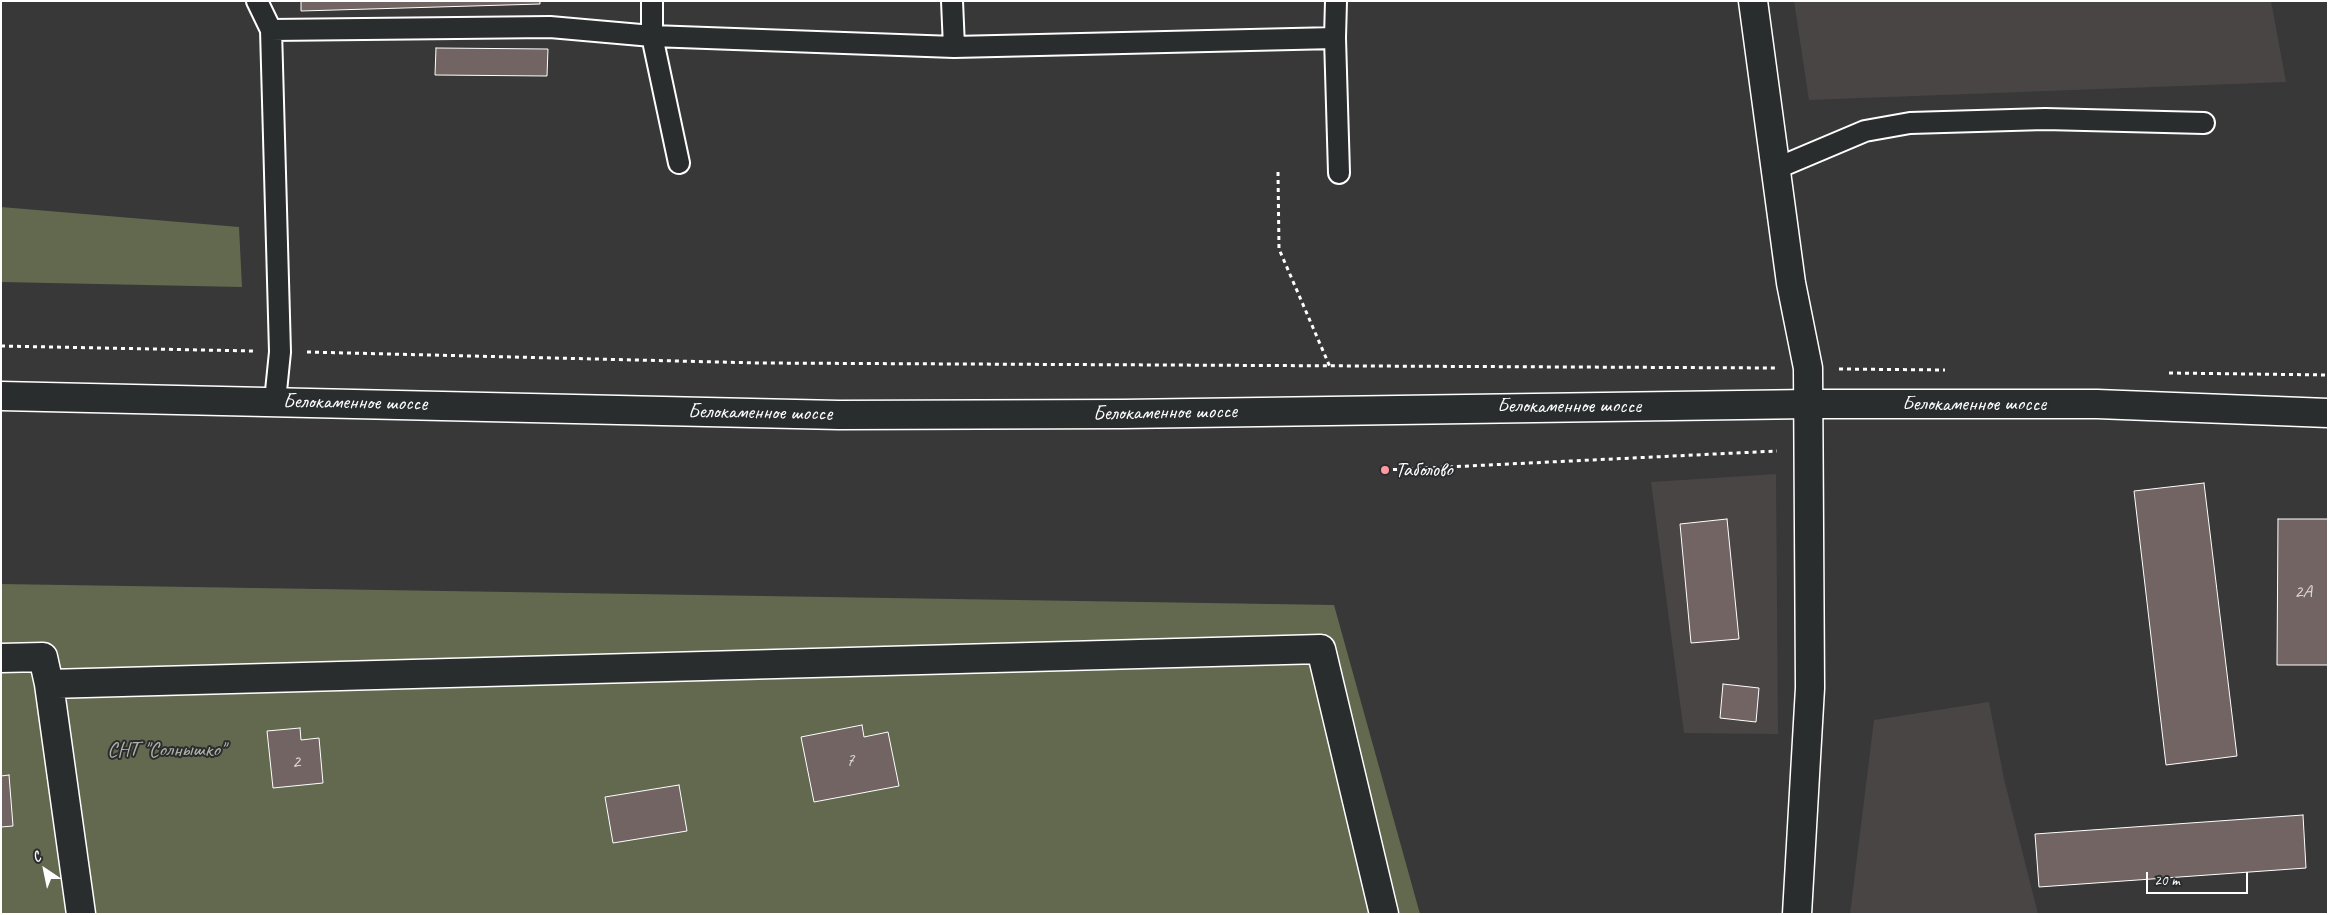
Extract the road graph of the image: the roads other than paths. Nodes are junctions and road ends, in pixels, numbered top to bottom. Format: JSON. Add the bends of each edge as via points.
{"nodes":[{"id":1,"x":257,"y":1,"type":"edge"},
{"id":2,"x":652,"y":1,"type":"edge"},
{"id":3,"x":952,"y":1,"type":"edge"},
{"id":4,"x":1336,"y":1,"type":"edge"},
{"id":5,"x":1753,"y":1,"type":"edge"},
{"id":6,"x":271,"y":30,"type":"junction"},
{"id":7,"x":652,"y":36,"type":"junction"},
{"id":8,"x":1335,"y":38,"type":"junction"},
{"id":9,"x":954,"y":48,"type":"junction"},
{"id":10,"x":2204,"y":123,"type":"dead end"},
{"id":11,"x":679,"y":163,"type":"dead end"},
{"id":12,"x":1775,"y":169,"type":"junction"},
{"id":13,"x":1340,"y":173,"type":"dead end"},
{"id":14,"x":1,"y":396,"type":"edge"},
{"id":15,"x":275,"y":401,"type":"junction"},
{"id":16,"x":1809,"y":404,"type":"junction"},
{"id":17,"x":2328,"y":413,"type":"edge"},
{"id":18,"x":1,"y":658,"type":"edge"},
{"id":19,"x":50,"y":684,"type":"junction"},
{"id":20,"x":81,"y":914,"type":"edge"},
{"id":21,"x":1384,"y":914,"type":"edge"},
{"id":22,"x":1797,"y":914,"type":"edge"}],
"edges":[{"from":1,"to":6,"type":"lane"},
{"from":2,"to":7,"type":"lane"},
{"from":3,"to":9,"type":"lane"},
{"from":4,"to":8,"type":"lane"},
{"from":5,"to":12,"type":"street"},
{"from":6,"to":7,"type":"lane","via":[[550,27]]},
{"from":6,"to":15,"type":"lane","via":[[280,352]]},
{"from":7,"to":9,"type":"lane"},
{"from":7,"to":11,"type":"lane"},
{"from":8,"to":9,"type":"lane"},
{"from":8,"to":13,"type":"lane"},
{"from":10,"to":12,"type":"lane","via":[[2045,120],[1910,123],[1865,131]]},
{"from":12,"to":16,"type":"street","via":[[1791,283],[1808,368]]},
{"from":14,"to":15,"type":"street","name":"Белокаменное шоссе"},
{"from":15,"to":16,"type":"street","name":"Белокаменное шоссе","via":[[838,415]]},
{"from":16,"to":17,"type":"street","name":"Белокаменное шоссе","via":[[2096,404]]},
{"from":16,"to":22,"type":"street","via":[[1810,688]]},
{"from":18,"to":19,"type":"street","via":[[43,657]]},
{"from":19,"to":20,"type":"street"},
{"from":19,"to":21,"type":"street","via":[[1321,649]]}]}
